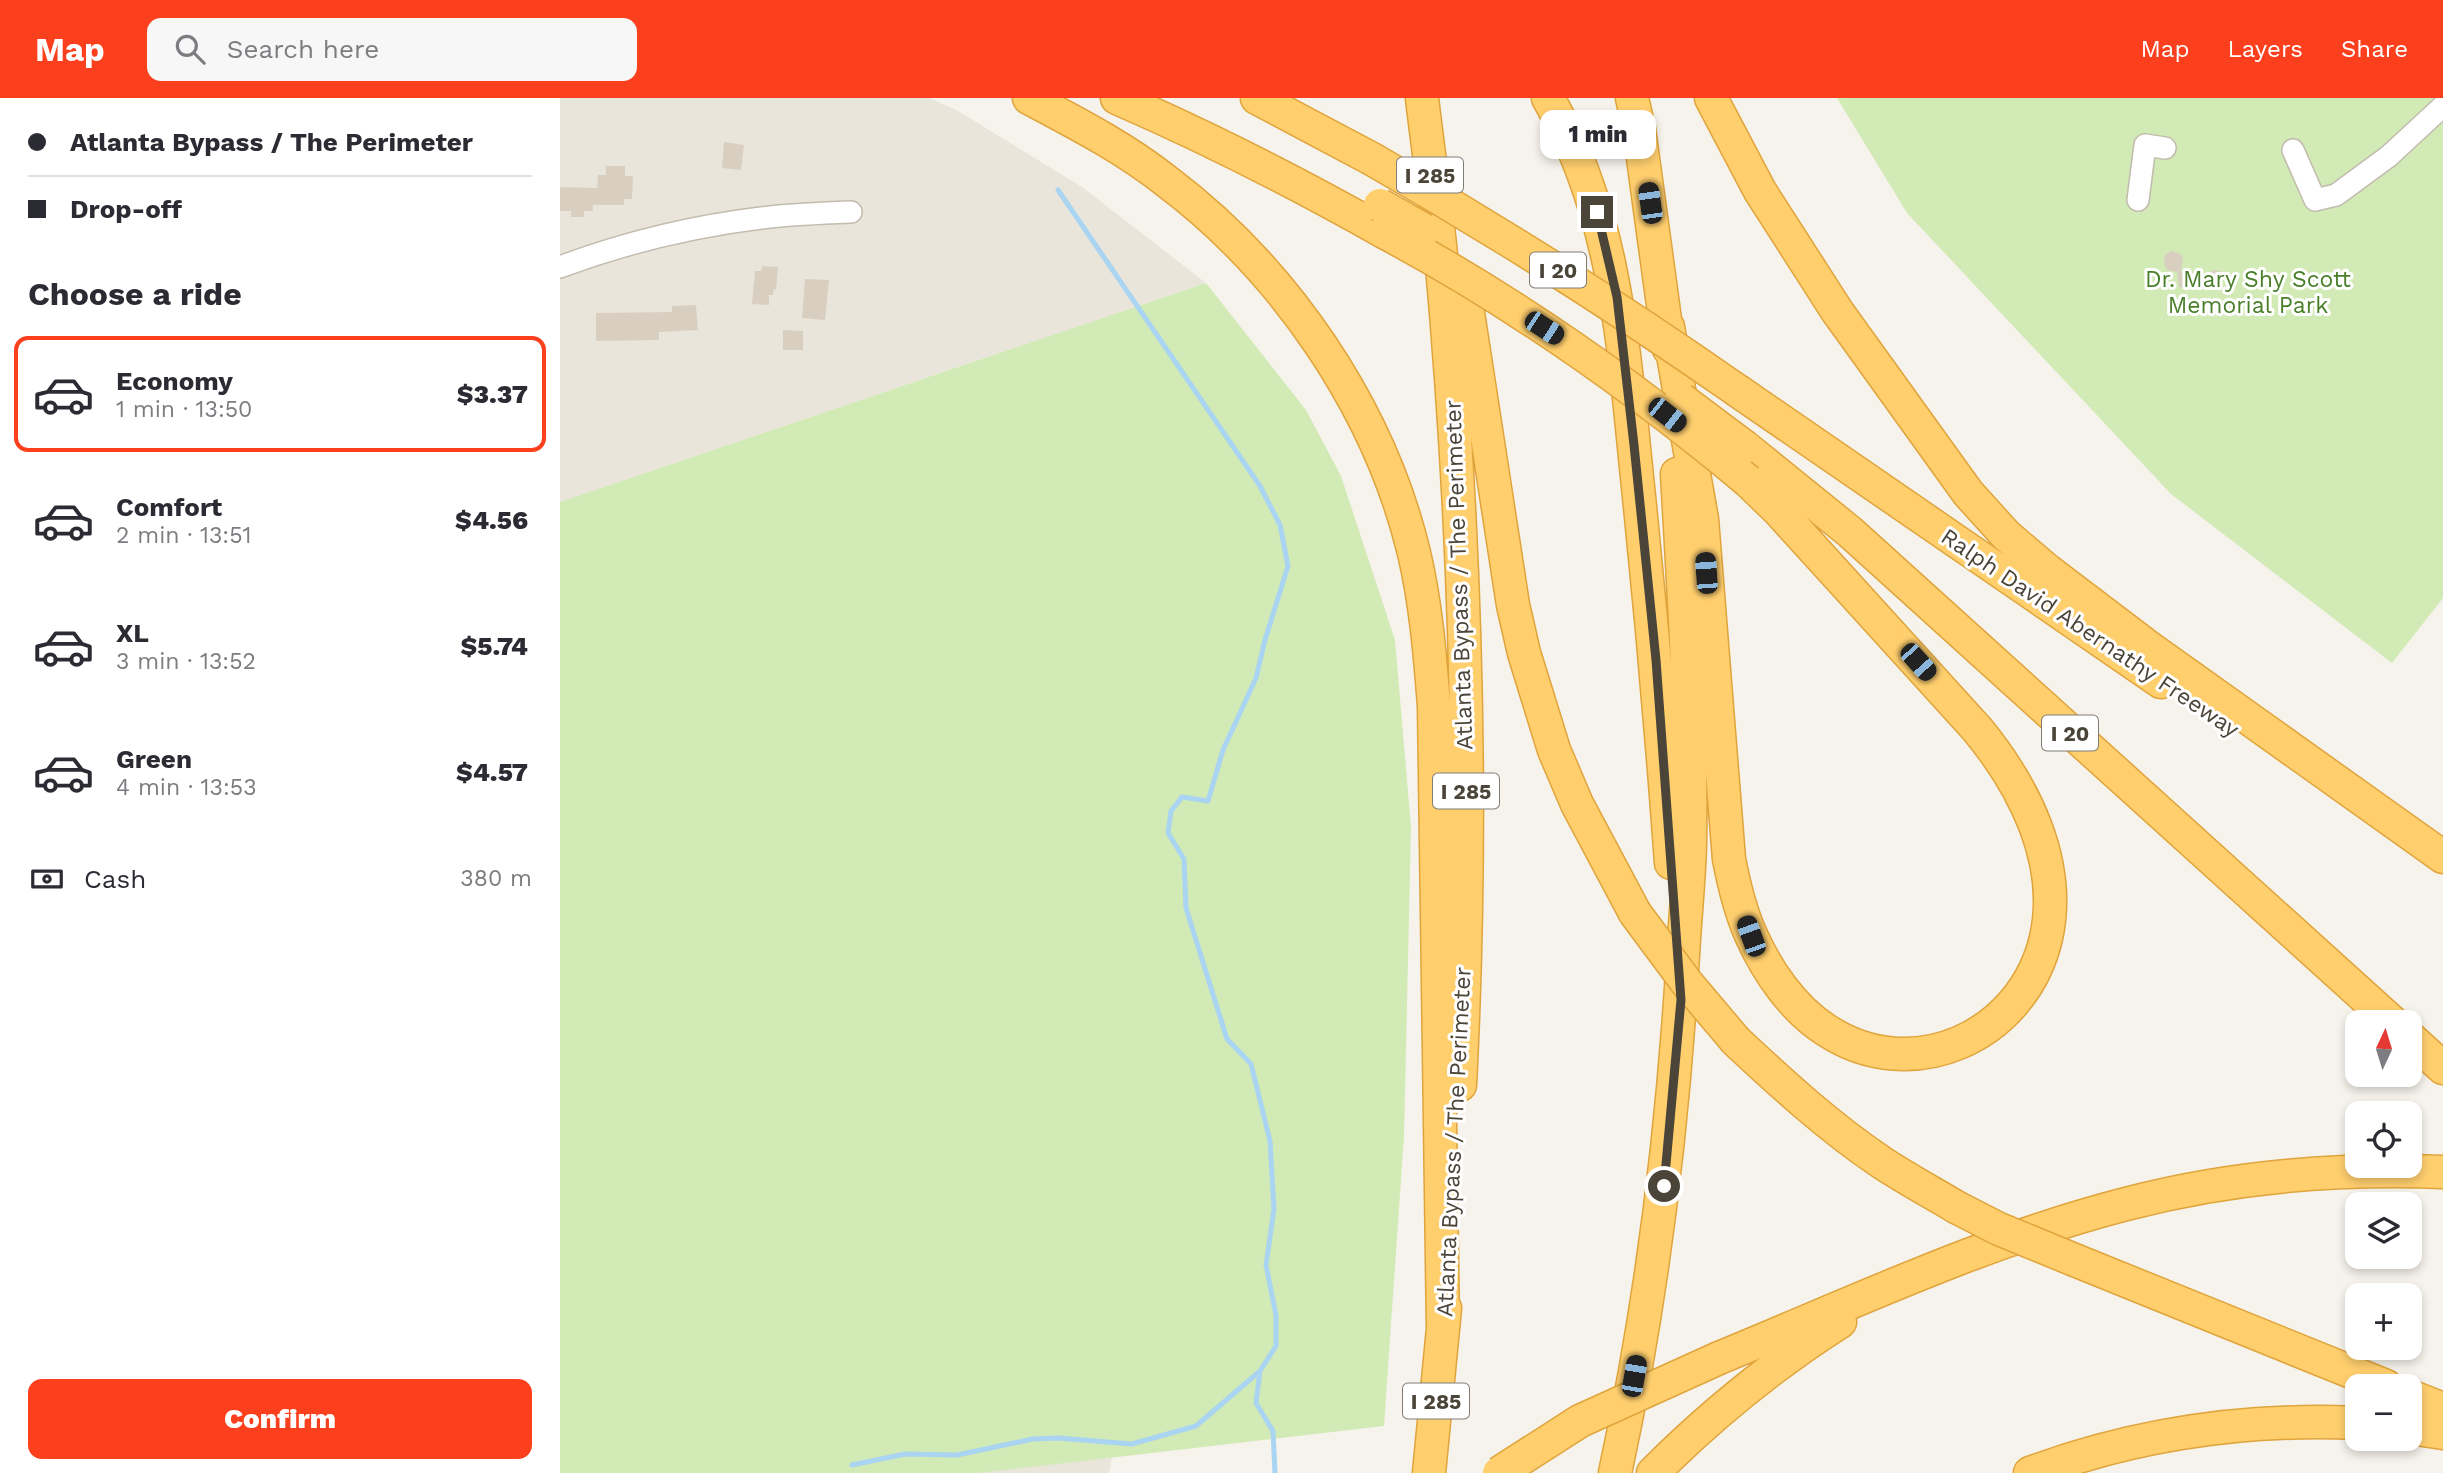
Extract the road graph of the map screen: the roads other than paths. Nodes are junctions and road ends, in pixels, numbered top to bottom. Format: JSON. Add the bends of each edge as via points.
{"nodes":[{"id":1,"x":1029,"y":98,"type":"edge"},
{"id":2,"x":1117,"y":98,"type":"edge"},
{"id":3,"x":1168,"y":98,"type":"edge"},
{"id":4,"x":1257,"y":98,"type":"edge"},
{"id":5,"x":1422,"y":98,"type":"edge"},
{"id":6,"x":1548,"y":98,"type":"edge"},
{"id":7,"x":1632,"y":98,"type":"edge"},
{"id":8,"x":1710,"y":98,"type":"edge"},
{"id":9,"x":2443,"y":106,"type":"edge"},
{"id":10,"x":2165,"y":148,"type":"dead end"},
{"id":11,"x":2293,"y":150,"type":"dead end"},
{"id":12,"x":2138,"y":200,"type":"dead end"},
{"id":13,"x":851,"y":212,"type":"dead end"},
{"id":14,"x":1382,"y":218,"type":"junction"},
{"id":15,"x":1441,"y":252,"type":"junction"},
{"id":16,"x":560,"y":267,"type":"edge"},
{"id":17,"x":1668,"y":327,"type":"junction"},
{"id":18,"x":2443,"y":857,"type":"edge"},
{"id":19,"x":2443,"y":874,"type":"edge"},
{"id":20,"x":1681,"y":1000,"type":"junction"},
{"id":21,"x":2379,"y":1010,"type":"edge"},
{"id":22,"x":2422,"y":1049,"type":"edge"},
{"id":23,"x":2443,"y":1068,"type":"edge"},
{"id":24,"x":2443,"y":1172,"type":"edge"},
{"id":25,"x":1936,"y":1269,"type":"junction"},
{"id":26,"x":1443,"y":1330,"type":"junction"},
{"id":27,"x":2356,"y":1374,"type":"edge"},
{"id":28,"x":2422,"y":1401,"type":"edge"},
{"id":29,"x":2443,"y":1409,"type":"edge"},
{"id":30,"x":2345,"y":1423,"type":"edge"},
{"id":31,"x":2422,"y":1430,"type":"edge"},
{"id":32,"x":2443,"y":1433,"type":"edge"},
{"id":33,"x":1661,"y":1465,"type":"edge"},
{"id":34,"x":1429,"y":1473,"type":"edge"},
{"id":35,"x":1499,"y":1473,"type":"edge"},
{"id":36,"x":1615,"y":1473,"type":"edge"},
{"id":37,"x":2030,"y":1473,"type":"edge"}],
"edges":[{"from":1,"to":26,"type":"highway","via":[[1133,156],[1166,180],[1259,268],[1342,379],[1400,506],[1426,614],[1434,706]]},
{"from":2,"to":14,"type":"highway"},
{"from":3,"to":14,"type":"highway","number":"I 20","via":[[1262,142]]},
{"from":4,"to":19,"type":"highway","name":"Ralph David Abernathy Freeway","number":"I 20","bridge":true,"via":[[1372,159],[1643,325]]},
{"from":5,"to":15,"type":"highway","name":"Atlanta Bypass / The Perimeter","number":"I 285"},
{"from":6,"to":20,"type":"highway","via":[[1597,212],[1617,297],[1656,660]]},
{"from":7,"to":17,"type":"highway"},
{"from":8,"to":18,"type":"highway","via":[[1760,191],[1837,311],[1968,493],[2006,535],[2147,646]]},
{"from":9,"to":11,"type":"street","via":[[2389,156],[2336,195],[2315,200]]},
{"from":10,"to":12,"type":"street","via":[[2145,145]]},
{"from":13,"to":16,"type":"street","via":[[707,226]]},
{"from":14,"to":17,"type":"highway","bridge":true,"via":[[1651,403],[1748,481],[2005,765],[2033,820],[2045,862],[2049,900],[2045,940],[2019,997],[1997,1020],[1940,1051],[1882,1052],[1826,1031],[1783,988],[1746,924],[1729,859],[1702,519]]},
{"from":14,"to":21,"type":"highway","number":"I 20","bridge":true,"via":[[1475,260],[1669,390],[1745,447],[1850,532]]},
{"from":15,"to":26,"type":"highway","name":"Atlanta Bypass / The Perimeter","number":"I 285","via":[[1459,507],[1466,762],[1462,1048]]},
{"from":15,"to":27,"type":"highway","bridge":true,"via":[[1468,313],[1513,605],[1537,701],[1603,857],[1635,913],[1686,983],[1736,1041],[1828,1123],[1881,1162],[1956,1206],[1999,1229]]},
{"from":17,"to":20,"type":"highway","via":[[1689,728],[1690,845]]},
{"from":20,"to":36,"type":"highway","via":[[1661,1213]]},
{"from":22,"to":23,"type":"highway"},
{"from":24,"to":25,"type":"highway","via":[[2302,1175],[2172,1193],[2055,1224]]},
{"from":25,"to":33,"type":"highway","via":[[1832,1327],[1743,1393]]},
{"from":25,"to":35,"type":"highway","bridge":true,"via":[[1580,1421]]},
{"from":26,"to":34,"type":"highway","name":"Atlanta Bypass / The Perimeter","number":"I 285"},
{"from":28,"to":29,"type":"highway"},
{"from":30,"to":37,"type":"highway","via":[[2283,1422],[2194,1430],[2107,1447]]},
{"from":31,"to":32,"type":"highway"}]}
